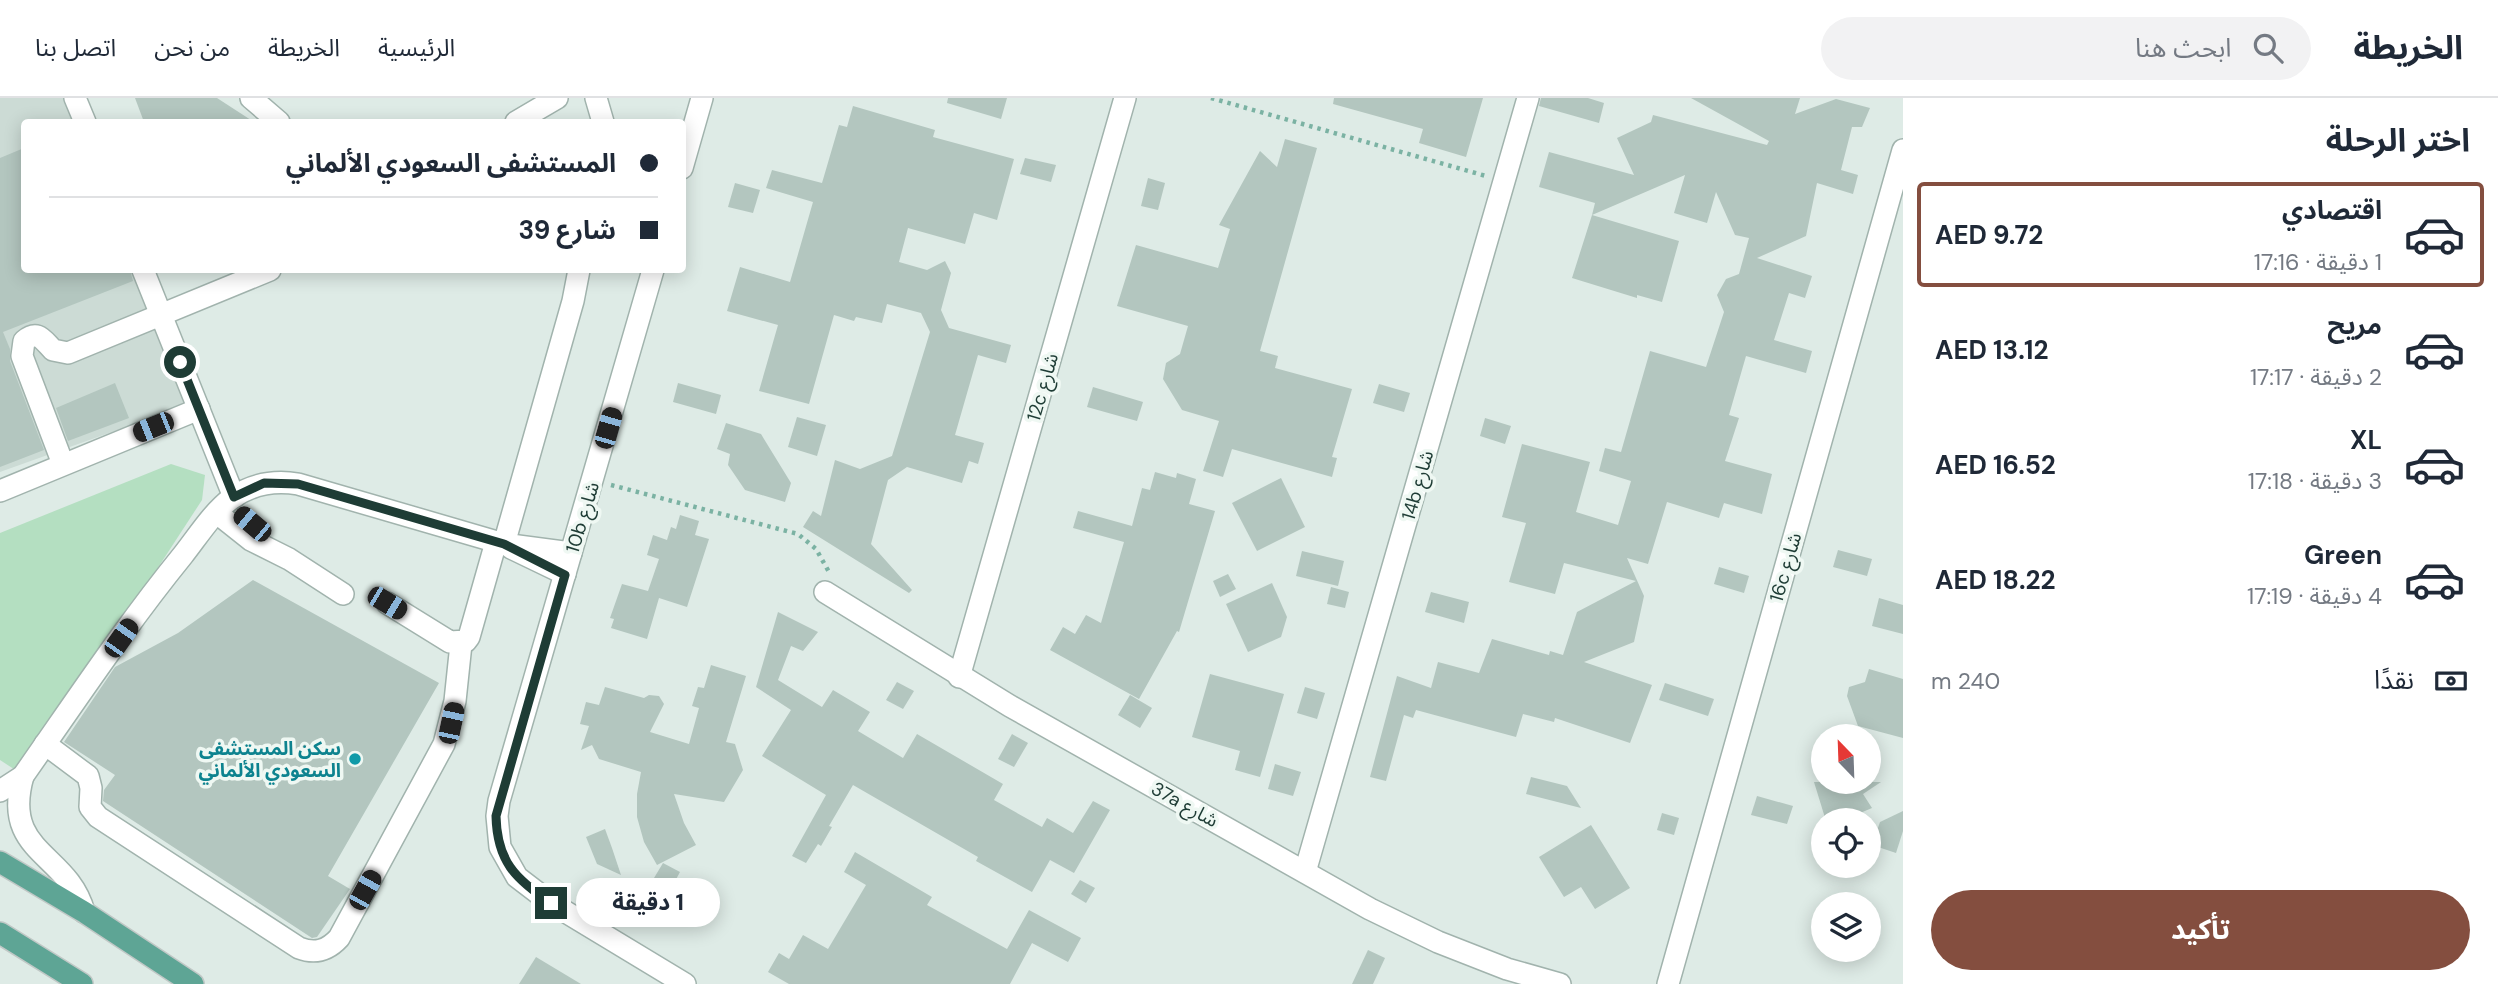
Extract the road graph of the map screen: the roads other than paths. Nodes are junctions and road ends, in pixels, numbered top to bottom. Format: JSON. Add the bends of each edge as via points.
{"nodes":[{"id":1,"x":75,"y":98,"type":"edge"},
{"id":2,"x":251,"y":98,"type":"edge"},
{"id":3,"x":596,"y":98,"type":"edge"},
{"id":4,"x":702,"y":98,"type":"edge"},
{"id":5,"x":1125,"y":98,"type":"edge"},
{"id":6,"x":1528,"y":98,"type":"edge"},
{"id":7,"x":546,"y":106,"type":"edge"},
{"id":8,"x":84,"y":119,"type":"edge"},
{"id":9,"x":276,"y":119,"type":"edge"},
{"id":10,"x":522,"y":119,"type":"edge"},
{"id":11,"x":602,"y":119,"type":"edge"},
{"id":12,"x":1903,"y":150,"type":"edge"},
{"id":13,"x":686,"y":154,"type":"edge"},
{"id":14,"x":144,"y":273,"type":"edge"},
{"id":15,"x":264,"y":273,"type":"edge"},
{"id":16,"x":578,"y":273,"type":"edge"},
{"id":17,"x":652,"y":273,"type":"edge"},
{"id":18,"x":162,"y":315,"type":"junction"},
{"id":19,"x":199,"y":409,"type":"junction"},
{"id":20,"x":63,"y":464,"type":"junction"},
{"id":21,"x":0,"y":491,"type":"edge"},
{"id":22,"x":226,"y":504,"type":"junction"},
{"id":23,"x":500,"y":543,"type":"junction"},
{"id":24,"x":571,"y":553,"type":"junction"},
{"id":25,"x":565,"y":575,"type":"junction"},
{"id":26,"x":343,"y":594,"type":"dead end"},
{"id":27,"x":830,"y":595,"type":"road end"},
{"id":28,"x":387,"y":603,"type":"dead end"},
{"id":29,"x":461,"y":643,"type":"junction"},
{"id":30,"x":959,"y":677,"type":"junction"},
{"id":31,"x":46,"y":744,"type":"junction"},
{"id":32,"x":23,"y":776,"type":"junction"},
{"id":33,"x":0,"y":791,"type":"edge"},
{"id":34,"x":0,"y":854,"type":"edge"},
{"id":35,"x":0,"y":862,"type":"edge"},
{"id":36,"x":1306,"y":872,"type":"junction"},
{"id":37,"x":39,"y":885,"type":"junction"},
{"id":38,"x":84,"y":912,"type":"junction"},
{"id":39,"x":0,"y":933,"type":"edge"},
{"id":40,"x":82,"y":984,"type":"edge"},
{"id":41,"x":193,"y":984,"type":"edge"},
{"id":42,"x":685,"y":984,"type":"edge"},
{"id":43,"x":1560,"y":984,"type":"edge"},
{"id":44,"x":1668,"y":984,"type":"edge"}],
"edges":[{"from":1,"to":8,"type":"street"},
{"from":2,"to":9,"type":"street"},
{"from":3,"to":11,"type":"street"},
{"from":4,"to":13,"type":"street"},
{"from":5,"to":30,"type":"street","name":"12c شارع"},
{"from":6,"to":36,"type":"street","name":"14b شارع"},
{"from":7,"to":10,"type":"street"},
{"from":12,"to":44,"type":"street","name":"16c شارع"},
{"from":14,"to":18,"type":"street"},
{"from":15,"to":18,"type":"street"},
{"from":16,"to":23,"type":"street"},
{"from":17,"to":24,"type":"street","name":"10b شارع"},
{"from":18,"to":19,"type":"street"},
{"from":18,"to":20,"type":"street","via":[[68,353],[53,350],[38,336],[24,341],[22,356]]},
{"from":19,"to":20,"type":"street"},
{"from":19,"to":22,"type":"street"},
{"from":20,"to":21,"type":"street"},
{"from":22,"to":23,"type":"street","via":[[264,483],[298,484]]},
{"from":22,"to":26,"type":"street","via":[[251,540]]},
{"from":22,"to":31,"type":"street","via":[[151,595]]},
{"from":23,"to":24,"type":"street"},
{"from":23,"to":25,"type":"street"},
{"from":23,"to":29,"type":"street","via":[[469,637]]},
{"from":24,"to":25,"type":"street","name":"10b شارع"},
{"from":25,"to":42,"type":"street","name":"10b شارع","via":[[499,801],[499,847],[529,889]]},
{"from":27,"to":30,"type":"street","name":"37a شارع"},
{"from":28,"to":29,"type":"street","via":[[450,642]]},
{"from":29,"to":31,"type":"street","via":[[455,701],[444,744],[339,938],[325,950],[299,947],[98,817],[90,807],[88,776]]},
{"from":30,"to":36,"type":"street","name":"37a شارع"},
{"from":31,"to":32,"type":"street"},
{"from":32,"to":33,"type":"street"},
{"from":32,"to":38,"type":"street","via":[[18,802],[23,828],[35,849],[71,880]]},
{"from":34,"to":37,"type":"main road"},
{"from":35,"to":37,"type":"main road"},
{"from":36,"to":43,"type":"street","name":"37a شارع","via":[[1438,942]]},
{"from":37,"to":38,"type":"main road"},
{"from":38,"to":41,"type":"main road"},
{"from":39,"to":40,"type":"main road"}]}
